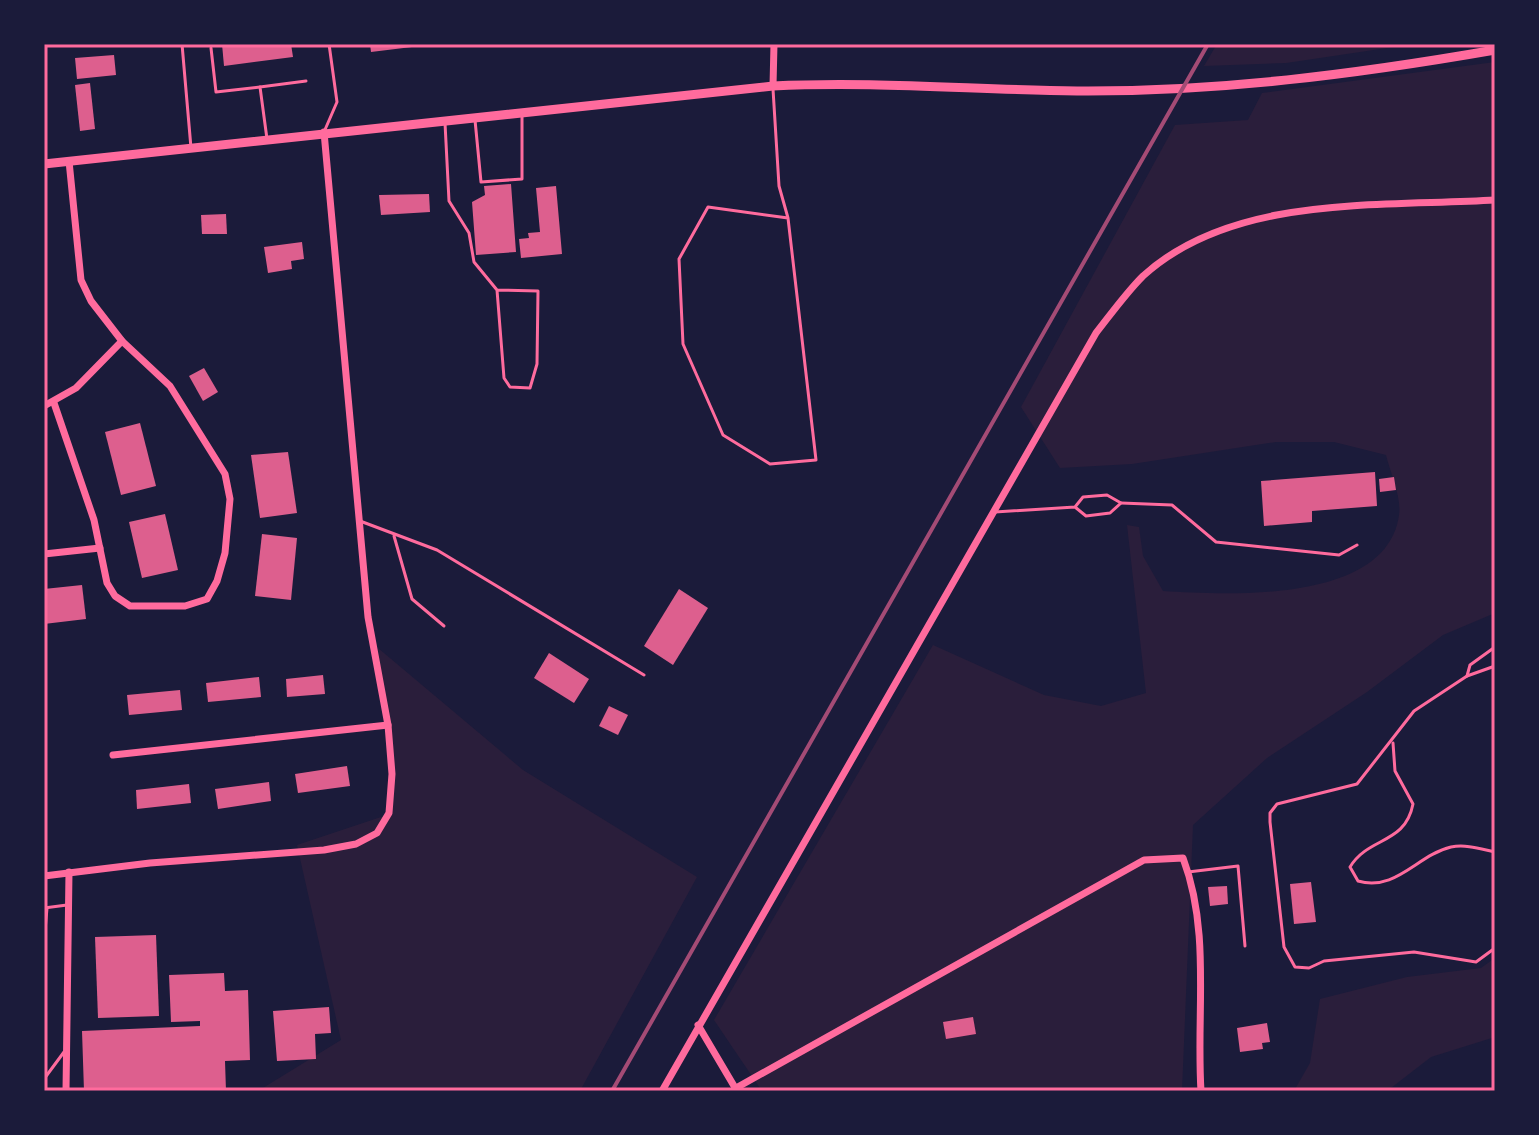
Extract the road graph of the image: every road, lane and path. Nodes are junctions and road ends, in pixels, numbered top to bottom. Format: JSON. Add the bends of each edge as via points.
{"nodes":[{"id":1,"x":45,"y":44,"type":"edge"},
{"id":2,"x":182,"y":44,"type":"edge"},
{"id":3,"x":329,"y":44,"type":"edge"},
{"id":4,"x":774,"y":44,"type":"edge"},
{"id":5,"x":211,"y":48,"type":"dead end"},
{"id":6,"x":1495,"y":50,"type":"edge"},
{"id":7,"x":44,"y":51,"type":"edge"},
{"id":8,"x":306,"y":81,"type":"dead end"},
{"id":9,"x":773,"y":86,"type":"junction"},
{"id":10,"x":260,"y":87,"type":"junction"},
{"id":11,"x":522,"y":112,"type":"junction"},
{"id":12,"x":475,"y":117,"type":"junction"},
{"id":13,"x":445,"y":120,"type":"junction"},
{"id":14,"x":324,"y":132,"type":"junction"},
{"id":15,"x":267,"y":139,"type":"junction"},
{"id":16,"x":191,"y":148,"type":"junction"},
{"id":17,"x":69,"y":161,"type":"junction"},
{"id":18,"x":44,"y":164,"type":"edge"},
{"id":19,"x":1495,"y":200,"type":"edge"},
{"id":20,"x":788,"y":218,"type":"junction"},
{"id":21,"x":497,"y":290,"type":"junction"},
{"id":22,"x":122,"y":341,"type":"junction"},
{"id":23,"x":54,"y":403,"type":"junction"},
{"id":24,"x":44,"y":406,"type":"edge"},
{"id":25,"x":1121,"y":503,"type":"junction"},
{"id":26,"x":1075,"y":507,"type":"junction"},
{"id":27,"x":995,"y":512,"type":"junction"},
{"id":28,"x":359,"y":521,"type":"junction"},
{"id":29,"x":393,"y":534,"type":"junction"},
{"id":30,"x":1357,"y":545,"type":"dead end"},
{"id":31,"x":100,"y":548,"type":"junction"},
{"id":32,"x":44,"y":554,"type":"edge"},
{"id":33,"x":444,"y":626,"type":"dead end"},
{"id":34,"x":1495,"y":647,"type":"edge"},
{"id":35,"x":1495,"y":666,"type":"edge"},
{"id":36,"x":644,"y":675,"type":"dead end"},
{"id":37,"x":1467,"y":676,"type":"junction"},
{"id":38,"x":388,"y":725,"type":"junction"},
{"id":39,"x":1393,"y":740,"type":"junction"},
{"id":40,"x":113,"y":755,"type":"dead end"},
{"id":41,"x":1495,"y":852,"type":"edge"},
{"id":42,"x":69,"y":872,"type":"junction"},
{"id":43,"x":1188,"y":872,"type":"junction"},
{"id":44,"x":44,"y":876,"type":"edge"},
{"id":45,"x":67,"y":905,"type":"junction"},
{"id":46,"x":45,"y":908,"type":"edge"},
{"id":47,"x":44,"y":942,"type":"edge"},
{"id":48,"x":1245,"y":946,"type":"dead end"},
{"id":49,"x":1495,"y":948,"type":"edge"},
{"id":50,"x":698,"y":1025,"type":"junction"},
{"id":51,"x":66,"y":1049,"type":"junction"},
{"id":52,"x":44,"y":1079,"type":"edge"},
{"id":53,"x":737,"y":1089,"type":"edge"},
{"id":54,"x":66,"y":1091,"type":"edge"},
{"id":55,"x":662,"y":1091,"type":"edge"},
{"id":56,"x":1201,"y":1091,"type":"edge"}],
"edges":[{"from":1,"to":7,"type":"lane"},
{"from":2,"to":16,"type":"lane"},
{"from":3,"to":14,"type":"lane","via":[[337,102]]},
{"from":4,"to":9,"type":"street"},
{"from":5,"to":10,"type":"lane","via":[[216,92]]},
{"from":6,"to":9,"type":"street","via":[[1269,82],[1080,91],[844,82]]},
{"from":8,"to":10,"type":"lane"},
{"from":9,"to":11,"type":"street"},
{"from":9,"to":20,"type":"lane","via":[[779,186]]},
{"from":10,"to":15,"type":"lane"},
{"from":11,"to":12,"type":"street"},
{"from":11,"to":12,"type":"lane","via":[[522,179],[481,182]]},
{"from":12,"to":13,"type":"street"},
{"from":13,"to":14,"type":"street"},
{"from":13,"to":21,"type":"lane","via":[[449,201],[469,233],[474,262]]},
{"from":14,"to":15,"type":"street"},
{"from":14,"to":28,"type":"street"},
{"from":15,"to":16,"type":"street"},
{"from":16,"to":17,"type":"street"},
{"from":17,"to":18,"type":"street"},
{"from":17,"to":22,"type":"street","via":[[81,280]]},
{"from":19,"to":27,"type":"street","via":[[1249,219],[1209,232],[1177,251],[1142,277],[1096,333]]},
{"from":20,"to":20,"type":"lane","via":[[816,460],[770,464],[723,435],[683,344],[679,259],[708,207]]},
{"from":21,"to":21,"type":"lane","via":[[504,378],[510,387],[530,388],[537,364],[538,291]]},
{"from":22,"to":23,"type":"street"},
{"from":22,"to":31,"type":"street","via":[[170,386],[225,474],[230,499],[225,553],[207,599],[185,606],[130,606],[107,583]]},
{"from":23,"to":24,"type":"street"},
{"from":23,"to":31,"type":"street"},
{"from":25,"to":26,"type":"lane","via":[[1107,495],[1083,497]]},
{"from":25,"to":26,"type":"lane","via":[[1110,513],[1086,516]]},
{"from":25,"to":30,"type":"lane","via":[[1172,505],[1216,542],[1339,555]]},
{"from":26,"to":27,"type":"lane"},
{"from":27,"to":50,"type":"street"},
{"from":28,"to":29,"type":"lane"},
{"from":28,"to":38,"type":"street","via":[[368,617]]},
{"from":29,"to":33,"type":"lane","via":[[412,599]]},
{"from":29,"to":36,"type":"lane","via":[[437,550]]},
{"from":31,"to":32,"type":"street"},
{"from":34,"to":37,"type":"path","via":[[1470,665]]},
{"from":35,"to":37,"type":"path"},
{"from":37,"to":39,"type":"path","via":[[1414,711]]},
{"from":38,"to":40,"type":"street"},
{"from":38,"to":42,"type":"street","via":[[389,813],[377,833],[356,844]]},
{"from":39,"to":41,"type":"path","via":[[1395,771],[1413,804],[1411,817],[1405,828],[1356,857],[1350,867],[1358,881],[1387,882],[1449,848]]},
{"from":39,"to":49,"type":"path","via":[[1357,784],[1277,804],[1270,813],[1284,947],[1295,967],[1309,968],[1324,961],[1414,952],[1476,962]]},
{"from":42,"to":44,"type":"street"},
{"from":42,"to":45,"type":"street"},
{"from":43,"to":48,"type":"lane","via":[[1238,866]]},
{"from":43,"to":53,"type":"street","via":[[1183,858],[1144,860]]},
{"from":43,"to":56,"type":"street","via":[[1195,889],[1201,948]]},
{"from":45,"to":46,"type":"lane"},
{"from":45,"to":51,"type":"street"},
{"from":46,"to":47,"type":"lane"},
{"from":50,"to":53,"type":"street"},
{"from":50,"to":55,"type":"street"},
{"from":51,"to":52,"type":"lane"},
{"from":51,"to":54,"type":"street"}]}
